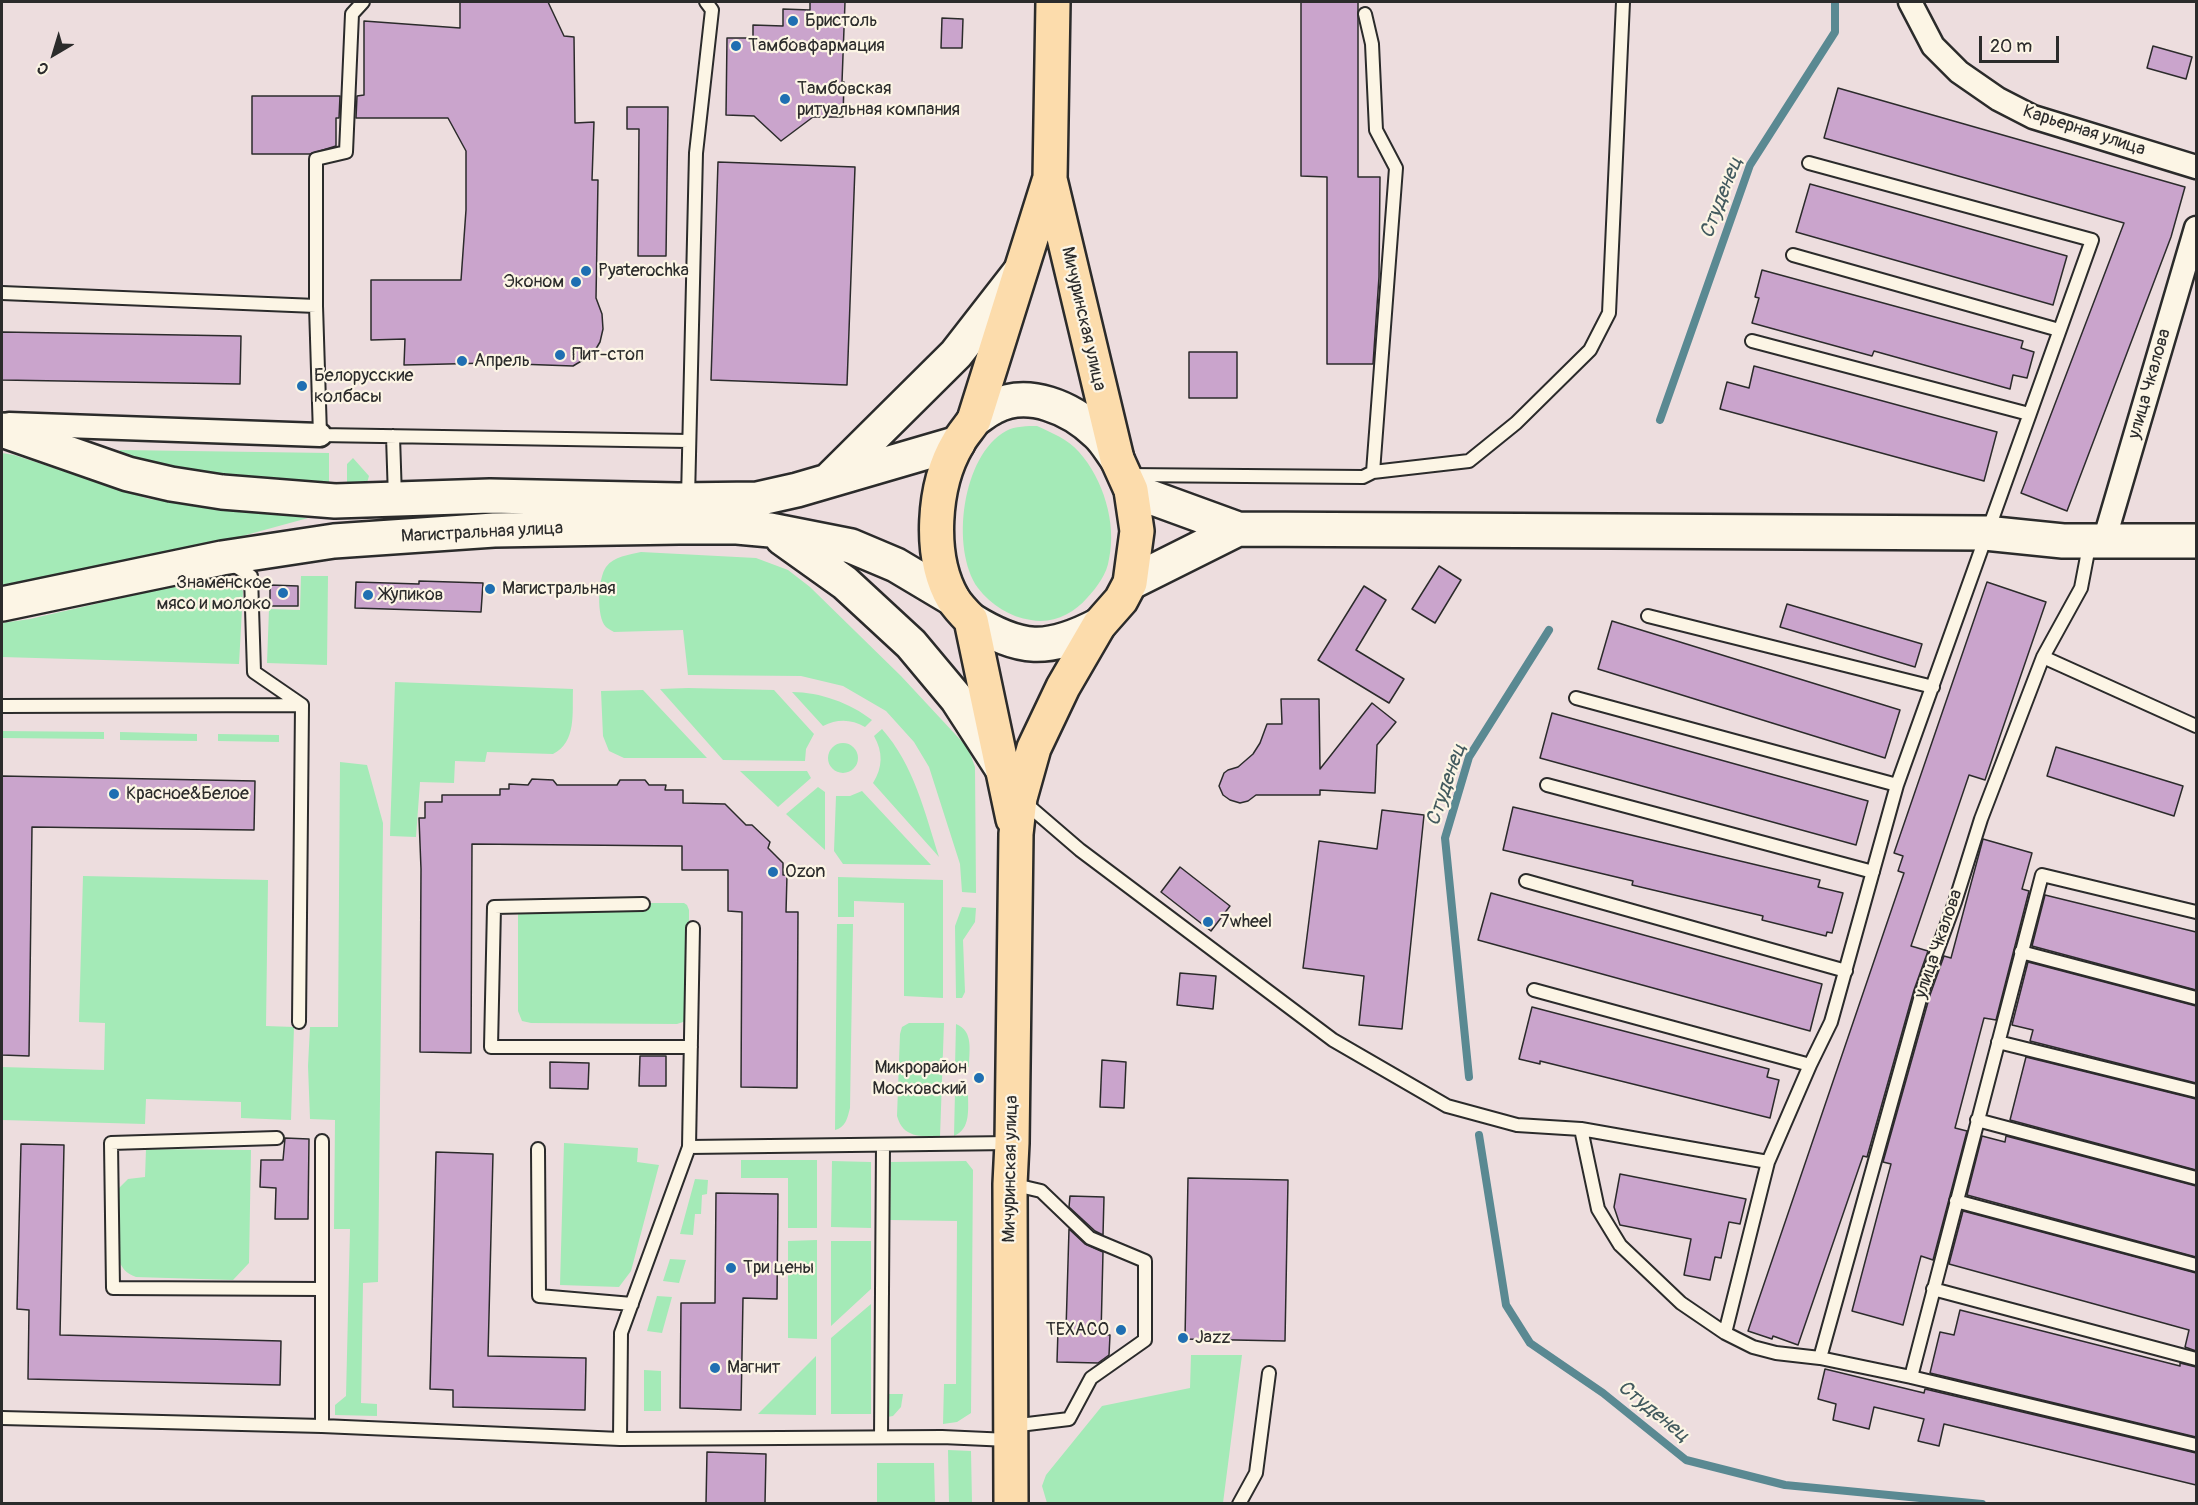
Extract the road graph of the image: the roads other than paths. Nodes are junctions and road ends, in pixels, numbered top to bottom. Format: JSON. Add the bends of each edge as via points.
{"nodes":[{"id":1,"x":363,"y":2,"type":"edge"},
{"id":2,"x":706,"y":2,"type":"edge"},
{"id":3,"x":1053,"y":2,"type":"edge"},
{"id":4,"x":1623,"y":2,"type":"edge"},
{"id":5,"x":1910,"y":2,"type":"edge"},
{"id":6,"x":1365,"y":14,"type":"dead end"},
{"id":7,"x":1809,"y":163,"type":"dead end"},
{"id":8,"x":2196,"y":167,"type":"edge"},
{"id":9,"x":1050,"y":179,"type":"junction"},
{"id":10,"x":2196,"y":228,"type":"edge"},
{"id":11,"x":1793,"y":255,"type":"dead end"},
{"id":12,"x":1021,"y":270,"type":"junction"},
{"id":13,"x":2,"y":293,"type":"edge"},
{"id":14,"x":316,"y":306,"type":"junction"},
{"id":15,"x":2059,"y":330,"type":"junction"},
{"id":16,"x":1752,"y":340,"type":"dead end"},
{"id":17,"x":2029,"y":414,"type":"junction"},
{"id":18,"x":2,"y":424,"type":"edge"},
{"id":19,"x":2,"y":430,"type":"edge"},
{"id":20,"x":966,"y":432,"type":"junction"},
{"id":21,"x":320,"y":435,"type":"junction"},
{"id":22,"x":393,"y":436,"type":"junction"},
{"id":23,"x":689,"y":441,"type":"junction"},
{"id":24,"x":1373,"y":472,"type":"junction"},
{"id":25,"x":1124,"y":475,"type":"junction"},
{"id":26,"x":830,"y":480,"type":"junction"},
{"id":27,"x":395,"y":499,"type":"junction"},
{"id":28,"x":681,"y":509,"type":"junction"},
{"id":29,"x":1238,"y":529,"type":"junction"},
{"id":30,"x":770,"y":530,"type":"junction"},
{"id":31,"x":1986,"y":533,"type":"junction"},
{"id":32,"x":2097,"y":541,"type":"junction"},
{"id":33,"x":2196,"y":541,"type":"edge"},
{"id":34,"x":222,"y":558,"type":"junction"},
{"id":35,"x":1130,"y":583,"type":"junction"},
{"id":36,"x":2,"y":604,"type":"edge"},
{"id":37,"x":962,"y":610,"type":"junction"},
{"id":38,"x":1648,"y":616,"type":"dead end"},
{"id":39,"x":1099,"y":625,"type":"junction"},
{"id":40,"x":2043,"y":657,"type":"junction"},
{"id":41,"x":1933,"y":687,"type":"junction"},
{"id":42,"x":1576,"y":698,"type":"dead end"},
{"id":43,"x":303,"y":705,"type":"junction"},
{"id":44,"x":2,"y":706,"type":"edge"},
{"id":45,"x":2196,"y":726,"type":"edge"},
{"id":46,"x":1001,"y":767,"type":"junction"},
{"id":47,"x":1547,"y":785,"type":"dead end"},
{"id":48,"x":1897,"y":785,"type":"junction"},
{"id":49,"x":1020,"y":798,"type":"junction"},
{"id":50,"x":1016,"y":834,"type":"junction"},
{"id":51,"x":1873,"y":872,"type":"junction"},
{"id":52,"x":1526,"y":881,"type":"dead end"},
{"id":53,"x":643,"y":904,"type":"dead end"},
{"id":54,"x":2196,"y":912,"type":"edge"},
{"id":55,"x":693,"y":928,"type":"dead end"},
{"id":56,"x":2021,"y":952,"type":"junction"},
{"id":57,"x":1846,"y":971,"type":"junction"},
{"id":58,"x":1534,"y":990,"type":"dead end"},
{"id":59,"x":2196,"y":998,"type":"edge"},
{"id":60,"x":300,"y":1022,"type":"dead end"},
{"id":61,"x":1998,"y":1042,"type":"junction"},
{"id":62,"x":691,"y":1047,"type":"junction"},
{"id":63,"x":1810,"y":1065,"type":"junction"},
{"id":64,"x":2196,"y":1091,"type":"edge"},
{"id":65,"x":1977,"y":1120,"type":"junction"},
{"id":66,"x":1581,"y":1129,"type":"junction"},
{"id":67,"x":277,"y":1138,"type":"dead end"},
{"id":68,"x":322,"y":1141,"type":"dead end"},
{"id":69,"x":1012,"y":1143,"type":"junction"},
{"id":70,"x":883,"y":1145,"type":"junction"},
{"id":71,"x":689,"y":1147,"type":"junction"},
{"id":72,"x":538,"y":1149,"type":"dead end"},
{"id":73,"x":1768,"y":1162,"type":"junction"},
{"id":74,"x":2196,"y":1178,"type":"edge"},
{"id":75,"x":1010,"y":1184,"type":"junction"},
{"id":76,"x":1956,"y":1201,"type":"junction"},
{"id":77,"x":2196,"y":1265,"type":"edge"},
{"id":78,"x":322,"y":1289,"type":"junction"},
{"id":79,"x":1933,"y":1289,"type":"junction"},
{"id":80,"x":632,"y":1304,"type":"junction"},
{"id":81,"x":1725,"y":1333,"type":"junction"},
{"id":82,"x":1820,"y":1358,"type":"junction"},
{"id":83,"x":2196,"y":1359,"type":"edge"},
{"id":84,"x":1269,"y":1373,"type":"dead end"},
{"id":85,"x":1911,"y":1377,"type":"junction"},
{"id":86,"x":2,"y":1418,"type":"edge"},
{"id":87,"x":322,"y":1426,"type":"junction"},
{"id":88,"x":1010,"y":1433,"type":"junction"},
{"id":89,"x":881,"y":1437,"type":"junction"},
{"id":90,"x":620,"y":1439,"type":"junction"},
{"id":91,"x":2196,"y":1445,"type":"edge"},
{"id":92,"x":1011,"y":1503,"type":"edge"},
{"id":93,"x":1239,"y":1503,"type":"edge"}],
"edges":[{"from":1,"to":14,"type":"lane","via":[[352,14],[346,152],[316,159]]},
{"from":2,"to":23,"type":"lane","via":[[712,10],[696,153]]},
{"from":3,"to":9,"type":"main road","name":"Мичуринская улица"},
{"from":4,"to":24,"type":"lane","via":[[1609,313],[1590,350],[1516,423],[1469,461]]},
{"from":5,"to":8,"type":"street","name":"Карьерная улица","via":[[1933,46],[1959,72],[1998,99],[2033,117]]},
{"from":6,"to":24,"type":"lane","via":[[1372,44],[1376,130],[1396,168]]},
{"from":7,"to":15,"type":"lane","via":[[2091,240]]},
{"from":9,"to":12,"type":"main road","name":"Мичуринская улица"},
{"from":9,"to":25,"type":"main road","name":"Мичуринская улица"},
{"from":10,"to":32,"type":"street","name":"улица Чкалова"},
{"from":11,"to":15,"type":"lane"},
{"from":12,"to":20,"type":"main road","name":"Мичуринская улица"},
{"from":12,"to":26,"type":"main road","via":[[956,354]]},
{"from":13,"to":14,"type":"lane"},
{"from":14,"to":21,"type":"lane"},
{"from":15,"to":17,"type":"lane"},
{"from":16,"to":17,"type":"lane"},
{"from":17,"to":31,"type":"lane"},
{"from":18,"to":21,"type":"street"},
{"from":19,"to":27,"type":"main road","via":[[128,474],[171,484],[335,501]]},
{"from":20,"to":25,"type":"main road","name":"Магистральная улица","via":[[995,406],[1034,400],[1052,404],[1074,414],[1098,434]]},
{"from":20,"to":26,"type":"main road","name":"Магистральная улица"},
{"from":20,"to":37,"type":"main road","name":"Мичуринская улица","via":[[944,479],[937,539],[941,568]]},
{"from":21,"to":22,"type":"lane"},
{"from":22,"to":23,"type":"lane"},
{"from":22,"to":27,"type":"lane"},
{"from":23,"to":28,"type":"lane"},
{"from":24,"to":25,"type":"lane","via":[[1363,477]]},
{"from":25,"to":29,"type":"main road"},
{"from":25,"to":35,"type":"main road","name":"Мичуринская улица","via":[[1137,531]]},
{"from":26,"to":28,"type":"main road","name":"Магистральная улица","via":[[757,499]]},
{"from":27,"to":28,"type":"main road","via":[[490,496]]},
{"from":28,"to":30,"type":"main road","name":"Магистральная улица","via":[[737,527]]},
{"from":28,"to":34,"type":"main road","name":"Магистральная улица","via":[[334,541]]},
{"from":29,"to":31,"type":"main road"},
{"from":29,"to":35,"type":"main road"},
{"from":30,"to":37,"type":"main road","name":"Магистральная улица","via":[[851,546],[896,565]]},
{"from":30,"to":46,"type":"main road","via":[[845,583],[911,644],[957,699]]},
{"from":31,"to":32,"type":"main road"},
{"from":31,"to":41,"type":"lane"},
{"from":32,"to":33,"type":"main road"},
{"from":32,"to":40,"type":"lane","name":"улица Чкалова","via":[[2081,588]]},
{"from":34,"to":36,"type":"main road","name":"Магистральная улица"},
{"from":34,"to":43,"type":"lane","via":[[251,576],[254,672]]},
{"from":35,"to":39,"type":"main road","name":"Мичуринская улица"},
{"from":37,"to":39,"type":"main road","name":"Магистральная улица","via":[[993,633],[1017,643],[1047,645],[1073,639]]},
{"from":37,"to":46,"type":"main road","name":"Мичуринская улица"},
{"from":38,"to":41,"type":"lane"},
{"from":39,"to":49,"type":"main road","name":"Мичуринская улица","via":[[1034,748]]},
{"from":40,"to":45,"type":"lane"},
{"from":40,"to":82,"type":"lane","name":"улица Чкалова","via":[[1981,819],[1922,992]]},
{"from":41,"to":48,"type":"lane"},
{"from":42,"to":48,"type":"lane"},
{"from":43,"to":44,"type":"lane"},
{"from":43,"to":60,"type":"lane"},
{"from":46,"to":50,"type":"main road","name":"Мичуринская улица"},
{"from":47,"to":51,"type":"lane"},
{"from":48,"to":51,"type":"lane"},
{"from":49,"to":50,"type":"main road","name":"Мичуринская улица"},
{"from":49,"to":66,"type":"lane","via":[[1080,850],[1333,1040],[1447,1106],[1517,1125]]},
{"from":50,"to":69,"type":"main road","name":"Мичуринская улица"},
{"from":51,"to":57,"type":"lane"},
{"from":52,"to":57,"type":"lane"},
{"from":53,"to":62,"type":"lane","via":[[494,907],[491,1047]]},
{"from":54,"to":56,"type":"lane","via":[[2042,875]]},
{"from":55,"to":62,"type":"lane"},
{"from":56,"to":59,"type":"lane"},
{"from":56,"to":61,"type":"lane"},
{"from":57,"to":63,"type":"lane","via":[[1831,1022]]},
{"from":58,"to":63,"type":"lane"},
{"from":61,"to":64,"type":"lane"},
{"from":61,"to":65,"type":"lane"},
{"from":62,"to":71,"type":"lane"},
{"from":63,"to":73,"type":"lane"},
{"from":65,"to":74,"type":"lane"},
{"from":65,"to":76,"type":"lane"},
{"from":66,"to":73,"type":"lane"},
{"from":66,"to":81,"type":"lane","via":[[1598,1209],[1620,1245],[1681,1303]]},
{"from":67,"to":78,"type":"lane","via":[[111,1143],[113,1288]]},
{"from":68,"to":78,"type":"lane"},
{"from":69,"to":70,"type":"lane"},
{"from":69,"to":75,"type":"main road","name":"Мичуринская улица"},
{"from":70,"to":71,"type":"lane"},
{"from":70,"to":89,"type":"lane"},
{"from":71,"to":80,"type":"lane"},
{"from":72,"to":80,"type":"lane","via":[[539,1296]]},
{"from":73,"to":81,"type":"lane"},
{"from":75,"to":88,"type":"main road","name":"Мичуринская улица"},
{"from":75,"to":88,"type":"lane","via":[[1041,1191],[1089,1238],[1145,1261],[1145,1340],[1090,1378],[1069,1419]]},
{"from":76,"to":77,"type":"lane"},
{"from":76,"to":79,"type":"lane"},
{"from":78,"to":87,"type":"lane"},
{"from":79,"to":83,"type":"lane"},
{"from":79,"to":85,"type":"lane"},
{"from":80,"to":90,"type":"lane","via":[[621,1333]]},
{"from":81,"to":82,"type":"lane","via":[[1776,1353]]},
{"from":82,"to":85,"type":"lane"},
{"from":84,"to":93,"type":"lane","via":[[1256,1473]]},
{"from":85,"to":91,"type":"lane"},
{"from":86,"to":87,"type":"lane"},
{"from":87,"to":90,"type":"lane"},
{"from":88,"to":89,"type":"lane"},
{"from":88,"to":92,"type":"main road","name":"Мичуринская улица"},
{"from":89,"to":90,"type":"lane"}]}
